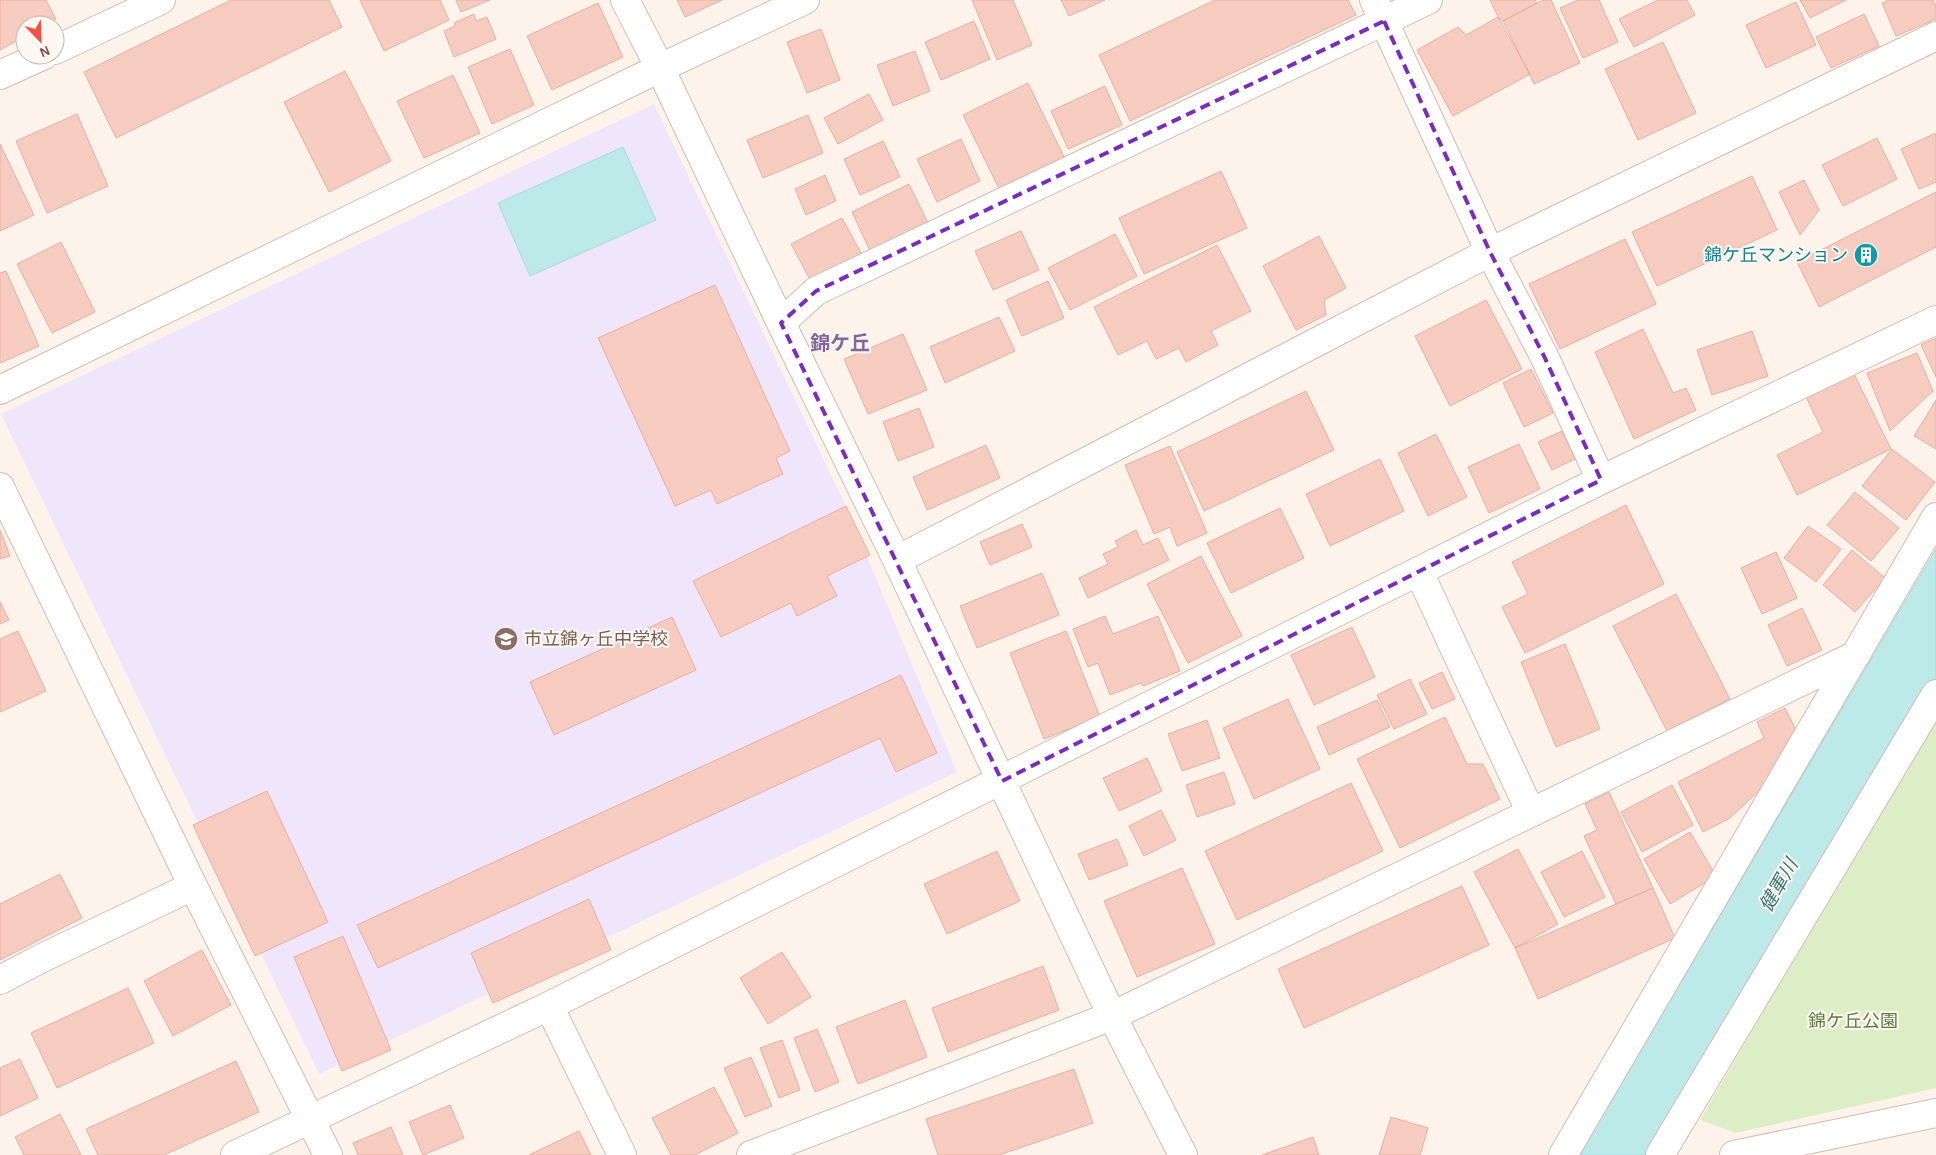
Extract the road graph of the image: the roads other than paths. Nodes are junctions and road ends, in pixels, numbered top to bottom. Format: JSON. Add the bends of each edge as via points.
{"nodes":[{"id":1,"x":161,"y":0,"type":"edge"},
{"id":2,"x":625,"y":0,"type":"edge"},
{"id":3,"x":805,"y":0,"type":"edge"},
{"id":4,"x":1428,"y":0,"type":"edge"},
{"id":5,"x":1379,"y":11,"type":"edge"},
{"id":6,"x":1936,"y":36,"type":"edge"},
{"id":7,"x":65,"y":45,"type":"edge"},
{"id":8,"x":22,"y":65,"type":"edge"},
{"id":9,"x":660,"y":68,"type":"junction"},
{"id":10,"x":0,"y":75,"type":"edge"},
{"id":11,"x":1490,"y":252,"type":"junction"},
{"id":12,"x":1936,"y":320,"type":"edge"},
{"id":13,"x":781,"y":323,"type":"junction"},
{"id":14,"x":0,"y":390,"type":"edge"},
{"id":15,"x":1600,"y":480,"type":"junction"},
{"id":16,"x":0,"y":487,"type":"edge"},
{"id":17,"x":1936,"y":518,"type":"edge"},
{"id":18,"x":897,"y":560,"type":"junction"},
{"id":19,"x":1419,"y":572,"type":"junction"},
{"id":20,"x":1856,"y":656,"type":"junction"},
{"id":21,"x":1936,"y":694,"type":"edge"},
{"id":22,"x":1002,"y":781,"type":"junction"},
{"id":23,"x":1531,"y":813,"type":"junction"},
{"id":24,"x":193,"y":886,"type":"junction"},
{"id":25,"x":0,"y":980,"type":"edge"},
{"id":26,"x":549,"y":1006,"type":"junction"},
{"id":27,"x":1112,"y":1016,"type":"junction"},
{"id":28,"x":1936,"y":1113,"type":"edge"},
{"id":29,"x":310,"y":1118,"type":"junction"},
{"id":30,"x":235,"y":1155,"type":"edge"},
{"id":31,"x":328,"y":1155,"type":"edge"},
{"id":32,"x":622,"y":1155,"type":"edge"},
{"id":33,"x":751,"y":1155,"type":"edge"},
{"id":34,"x":1183,"y":1155,"type":"edge"},
{"id":35,"x":1563,"y":1155,"type":"edge"},
{"id":36,"x":1660,"y":1155,"type":"edge"},
{"id":37,"x":1734,"y":1155,"type":"edge"}],
"edges":[{"from":1,"to":7,"type":"street"},
{"from":2,"to":9,"type":"street"},
{"from":3,"to":9,"type":"street"},
{"from":4,"to":5,"type":"street"},
{"from":5,"to":11,"type":"street"},
{"from":5,"to":13,"type":"street","via":[[816,290]]},
{"from":6,"to":11,"type":"street"},
{"from":8,"to":10,"type":"street"},
{"from":9,"to":13,"type":"street"},
{"from":9,"to":14,"type":"street"},
{"from":11,"to":15,"type":"street","via":[[1544,356]]},
{"from":11,"to":18,"type":"street"},
{"from":12,"to":15,"type":"street"},
{"from":13,"to":18,"type":"street"},
{"from":15,"to":19,"type":"street"},
{"from":16,"to":24,"type":"street"},
{"from":17,"to":20,"type":"street"},
{"from":18,"to":22,"type":"street"},
{"from":19,"to":22,"type":"street"},
{"from":19,"to":23,"type":"street"},
{"from":20,"to":23,"type":"street"},
{"from":20,"to":35,"type":"street"},
{"from":21,"to":36,"type":"street"},
{"from":22,"to":26,"type":"street"},
{"from":22,"to":27,"type":"street"},
{"from":23,"to":27,"type":"street"},
{"from":24,"to":25,"type":"street"},
{"from":24,"to":29,"type":"street"},
{"from":26,"to":29,"type":"street"},
{"from":26,"to":32,"type":"street"},
{"from":27,"to":33,"type":"street"},
{"from":27,"to":34,"type":"street"},
{"from":28,"to":37,"type":"street"},
{"from":29,"to":30,"type":"street"},
{"from":29,"to":31,"type":"street"}]}
